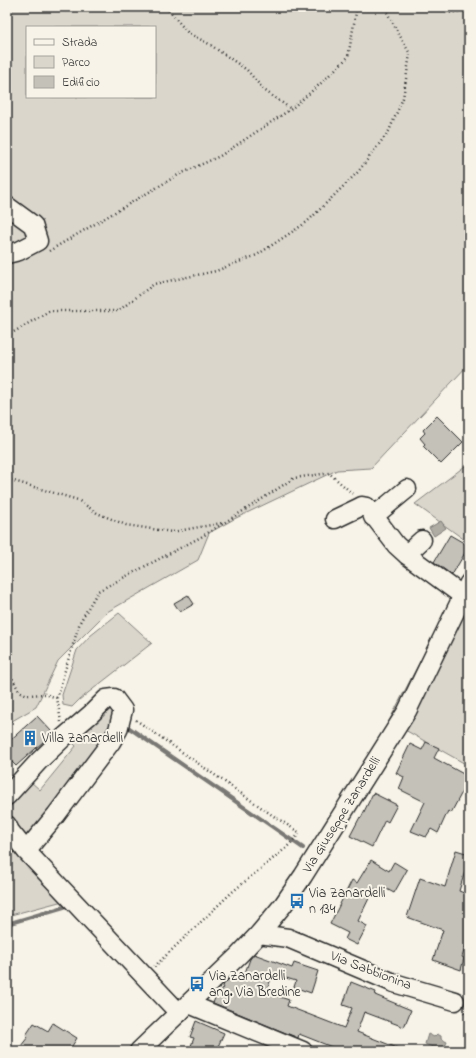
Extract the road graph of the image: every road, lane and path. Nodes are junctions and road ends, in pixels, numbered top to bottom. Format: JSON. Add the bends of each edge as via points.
{"nodes":[{"id":1,"x":166,"y":7,"type":"edge"},
{"id":2,"x":357,"y":7,"type":"edge"},
{"id":3,"x":384,"y":7,"type":"edge"},
{"id":4,"x":440,"y":7,"type":"edge"},
{"id":5,"x":463,"y":7,"type":"edge"},
{"id":6,"x":291,"y":109,"type":"junction"},
{"id":7,"x":7,"y":206,"type":"edge"},
{"id":8,"x":48,"y":252,"type":"dead end"},
{"id":9,"x":7,"y":254,"type":"edge"},
{"id":10,"x":7,"y":336,"type":"edge"},
{"id":11,"x":7,"y":479,"type":"edge"},
{"id":12,"x":407,"y":489,"type":"dead end"},
{"id":13,"x":370,"y":512,"type":"junction"},
{"id":14,"x":335,"y":519,"type":"dead end"},
{"id":15,"x":224,"y":523,"type":"junction"},
{"id":16,"x":422,"y":540,"type":"dead end"},
{"id":17,"x":407,"y":555,"type":"junction"},
{"id":18,"x":466,"y":589,"type":"edge"},
{"id":19,"x":7,"y":668,"type":"edge"},
{"id":20,"x":57,"y":698,"type":"junction"},
{"id":21,"x":123,"y":710,"type":"junction"},
{"id":22,"x":63,"y":738,"type":"junction"},
{"id":23,"x":7,"y":796,"type":"edge"},
{"id":24,"x":7,"y":825,"type":"edge"},
{"id":25,"x":26,"y":851,"type":"junction"},
{"id":26,"x":275,"y":916,"type":"junction"},
{"id":27,"x":259,"y":934,"type":"junction"},
{"id":28,"x":288,"y":938,"type":"junction"},
{"id":29,"x":144,"y":977,"type":"junction"},
{"id":30,"x":455,"y":1001,"type":"dead end"},
{"id":31,"x":184,"y":1009,"type":"junction"},
{"id":32,"x":139,"y":1051,"type":"edge"},
{"id":33,"x":303,"y":1051,"type":"edge"}],
"edges":[{"from":1,"to":6,"type":"path","via":[[188,33],[247,70],[264,90]]},
{"from":2,"to":6,"type":"path","via":[[348,57]]},
{"from":3,"to":10,"type":"path","via":[[410,54],[403,98],[389,131],[358,172],[307,222],[257,255],[223,269],[154,284],[118,311],[49,311]]},
{"from":4,"to":5,"type":"path","via":[[447,13],[462,11]]},
{"from":6,"to":8,"type":"path","via":[[220,156],[178,175]]},
{"from":7,"to":9,"type":"street","via":[[33,225],[38,241]]},
{"from":11,"to":15,"type":"path","via":[[78,500],[97,513],[126,525],[172,532]]},
{"from":12,"to":13,"type":"street"},
{"from":13,"to":14,"type":"street","via":[[362,506]]},
{"from":13,"to":15,"type":"path","via":[[329,473],[322,473],[294,478]]},
{"from":13,"to":17,"type":"street"},
{"from":15,"to":20,"type":"path","via":[[98,591],[80,622]]},
{"from":16,"to":17,"type":"street"},
{"from":17,"to":18,"type":"street"},
{"from":18,"to":26,"type":"street","name":"Via Giuseppe Zanardelli","via":[[407,711]]},
{"from":19,"to":20,"type":"path","via":[[19,691],[27,695],[45,694]]},
{"from":20,"to":22,"type":"path"},
{"from":21,"to":22,"type":"street","via":[[114,698],[106,699]]},
{"from":21,"to":25,"type":"street","via":[[118,730],[111,742]]},
{"from":21,"to":29,"type":"path","via":[[300,833],[231,892]]},
{"from":22,"to":23,"type":"street"},
{"from":24,"to":25,"type":"street"},
{"from":25,"to":29,"type":"street"},
{"from":26,"to":27,"type":"street","name":"Via Giuseppe Zanardelli"},
{"from":26,"to":28,"type":"street"},
{"from":27,"to":28,"type":"street","name":"Via Sabbionina"},
{"from":27,"to":31,"type":"street","name":"Via Giuseppe Zanardelli","via":[[221,967]]},
{"from":28,"to":30,"type":"street","name":"Via Sabbionina","via":[[394,983]]},
{"from":29,"to":31,"type":"street"},
{"from":31,"to":32,"type":"street","name":"Via Giuseppe Zanardelli"},
{"from":31,"to":33,"type":"street"}]}
